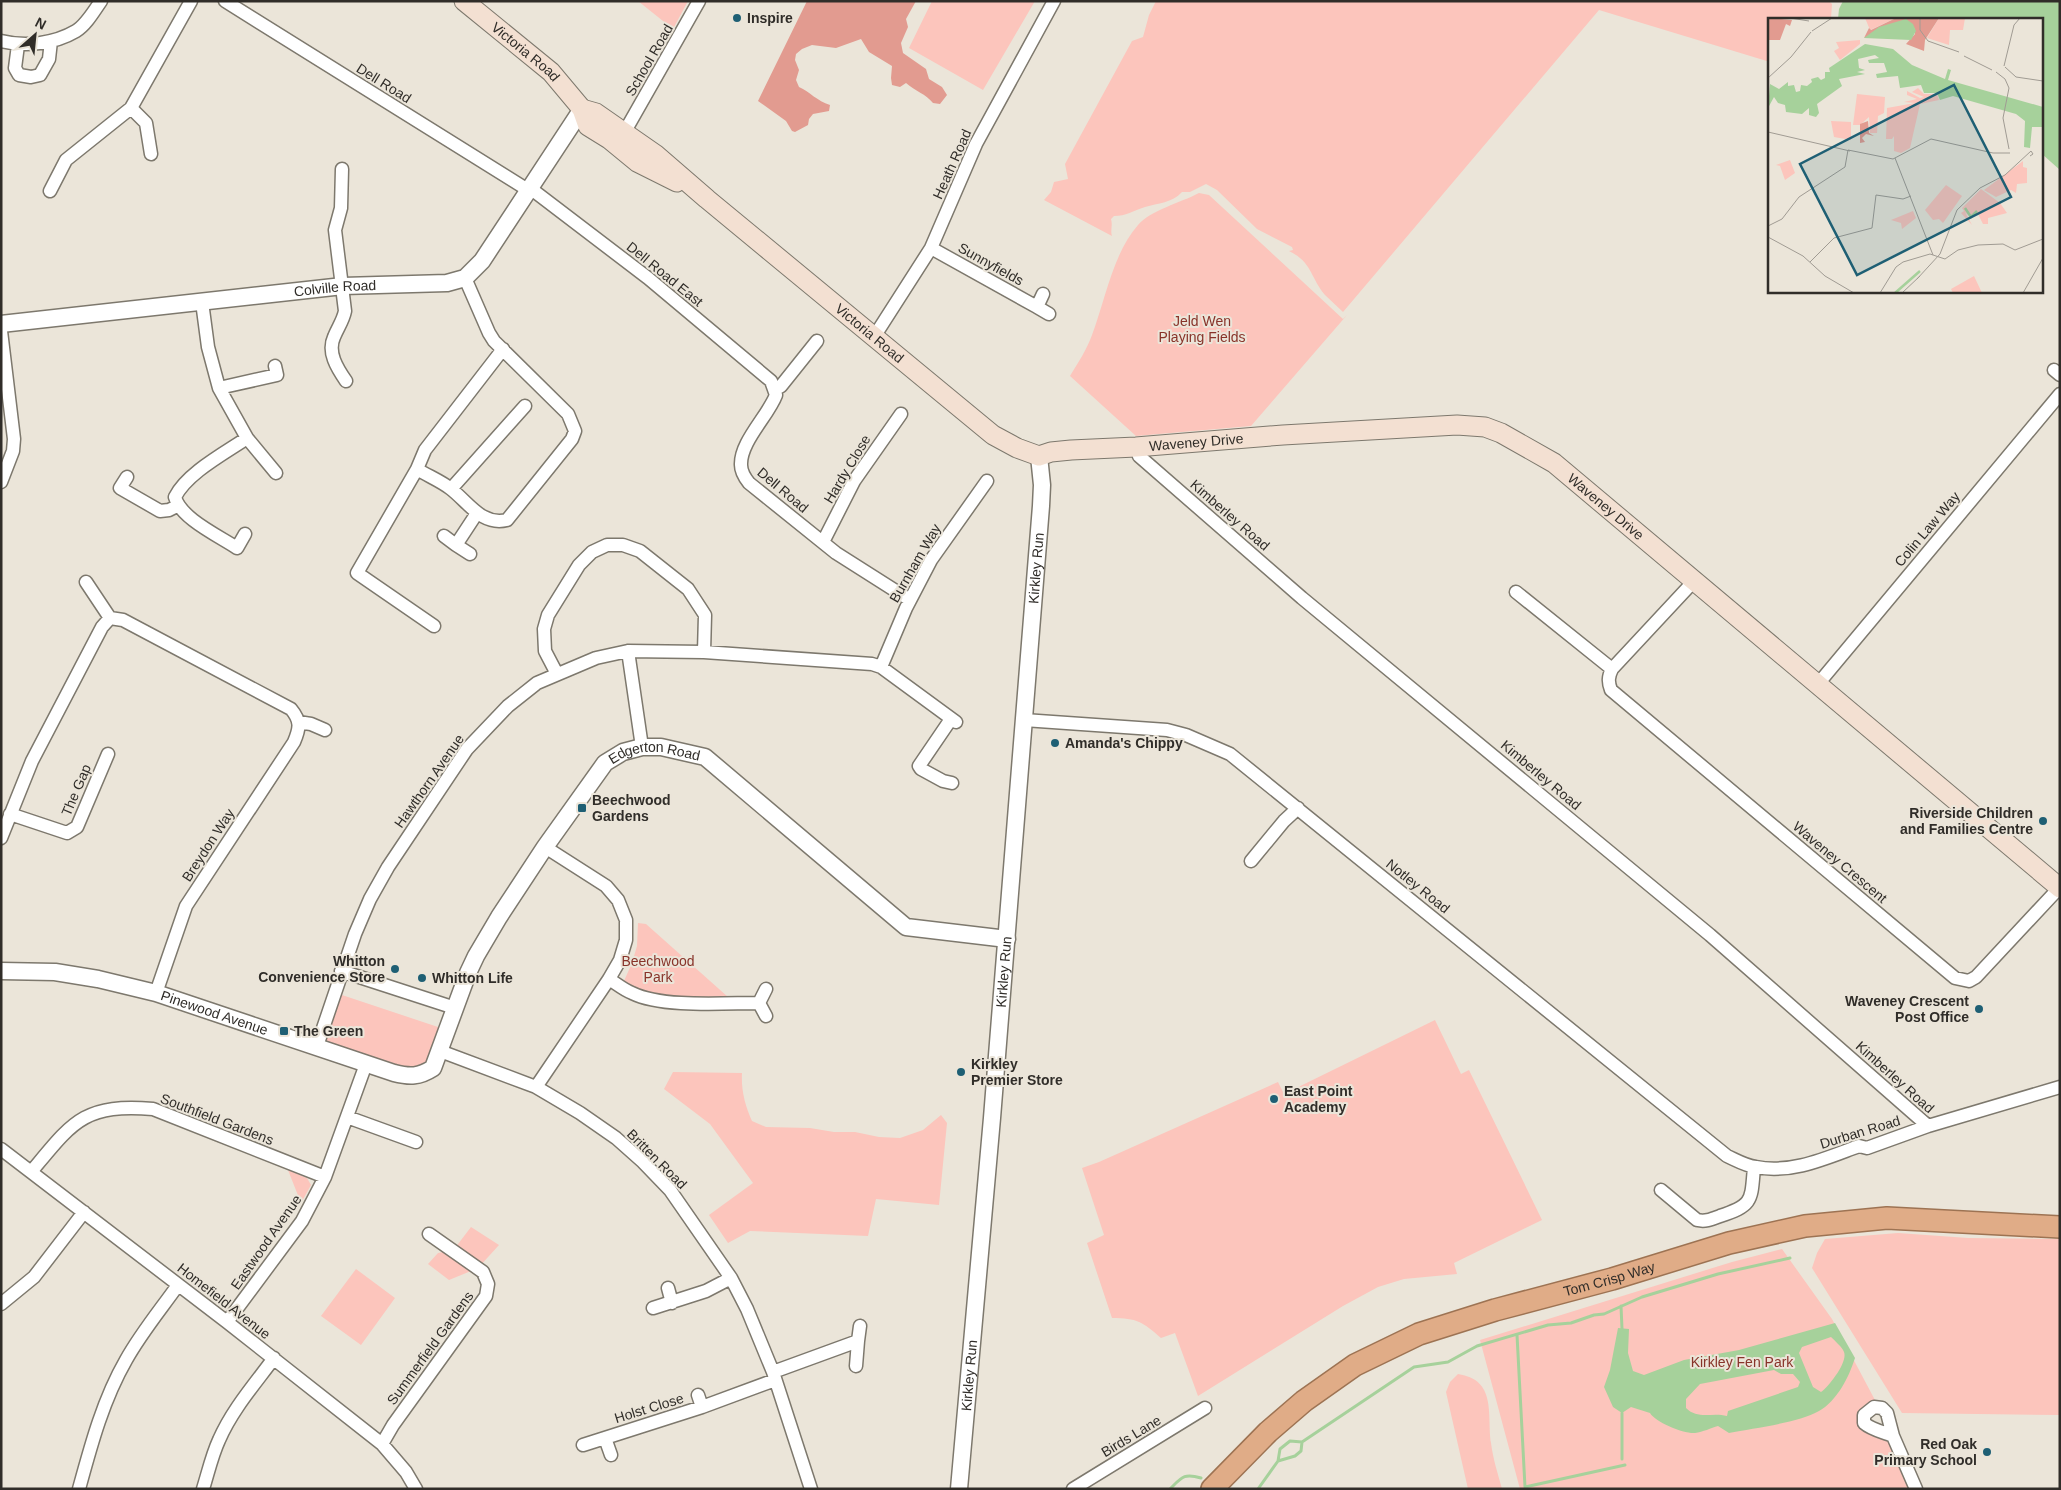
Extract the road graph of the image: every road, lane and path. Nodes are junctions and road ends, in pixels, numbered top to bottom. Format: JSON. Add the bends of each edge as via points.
{"nodes":[{"id":1,"x":101,"y":1,"type":"edge"},
{"id":2,"x":191,"y":1,"type":"edge"},
{"id":3,"x":224,"y":1,"type":"edge"},
{"id":4,"x":464,"y":1,"type":"edge"},
{"id":5,"x":699,"y":1,"type":"edge"},
{"id":6,"x":1054,"y":1,"type":"edge"},
{"id":7,"x":1,"y":41,"type":"edge"},
{"id":8,"x":51,"y":41,"type":"junction"},
{"id":9,"x":18,"y":45,"type":"junction"},
{"id":10,"x":131,"y":108,"type":"junction"},
{"id":11,"x":582,"y":108,"type":"junction"},
{"id":12,"x":624,"y":133,"type":"junction"},
{"id":13,"x":151,"y":154,"type":"dead end"},
{"id":14,"x":342,"y":169,"type":"dead end"},
{"id":15,"x":529,"y":189,"type":"junction"},
{"id":16,"x":50,"y":191,"type":"dead end"},
{"id":17,"x":707,"y":200,"type":"junction"},
{"id":18,"x":931,"y":248,"type":"junction"},
{"id":19,"x":465,"y":278,"type":"junction"},
{"id":20,"x":343,"y":286,"type":"junction"},
{"id":21,"x":1043,"y":294,"type":"dead end"},
{"id":22,"x":202,"y":302,"type":"junction"},
{"id":23,"x":1037,"y":307,"type":"junction"},
{"id":24,"x":1049,"y":314,"type":"dead end"},
{"id":25,"x":1,"y":324,"type":"edge"},
{"id":26,"x":1,"y":331,"type":"edge"},
{"id":27,"x":874,"y":337,"type":"junction"},
{"id":28,"x":817,"y":341,"type":"dead end"},
{"id":29,"x":503,"y":350,"type":"junction"},
{"id":30,"x":277,"y":375,"type":"dead end"},
{"id":31,"x":346,"y":381,"type":"dead end"},
{"id":32,"x":219,"y":388,"type":"junction"},
{"id":33,"x":776,"y":389,"type":"junction"},
{"id":34,"x":2060,"y":394,"type":"edge"},
{"id":35,"x":525,"y":406,"type":"dead end"},
{"id":36,"x":901,"y":414,"type":"dead end"},
{"id":37,"x":247,"y":438,"type":"junction"},
{"id":38,"x":1136,"y":447,"type":"junction"},
{"id":39,"x":1039,"y":456,"type":"junction"},
{"id":40,"x":417,"y":469,"type":"junction"},
{"id":41,"x":276,"y":473,"type":"dead end"},
{"id":42,"x":127,"y":477,"type":"dead end"},
{"id":43,"x":987,"y":481,"type":"dead end"},
{"id":44,"x":1,"y":482,"type":"edge"},
{"id":45,"x":451,"y":489,"type":"junction"},
{"id":46,"x":177,"y":506,"type":"junction"},
{"id":47,"x":477,"y":513,"type":"junction"},
{"id":48,"x":245,"y":534,"type":"dead end"},
{"id":49,"x":444,"y":536,"type":"dead end"},
{"id":50,"x":823,"y":542,"type":"junction"},
{"id":51,"x":456,"y":545,"type":"junction"},
{"id":52,"x":470,"y":554,"type":"dead end"},
{"id":53,"x":1694,"y":581,"type":"junction"},
{"id":54,"x":86,"y":582,"type":"dead end"},
{"id":55,"x":1516,"y":592,"type":"dead end"},
{"id":56,"x":910,"y":600,"type":"junction"},
{"id":57,"x":110,"y":618,"type":"junction"},
{"id":58,"x":434,"y":626,"type":"dead end"},
{"id":59,"x":628,"y":651,"type":"junction"},
{"id":60,"x":704,"y":652,"type":"junction"},
{"id":61,"x":881,"y":667,"type":"junction"},
{"id":62,"x":1612,"y":669,"type":"junction"},
{"id":63,"x":557,"y":674,"type":"junction"},
{"id":64,"x":1818,"y":684,"type":"junction"},
{"id":65,"x":1024,"y":720,"type":"junction"},
{"id":66,"x":298,"y":722,"type":"junction"},
{"id":67,"x":325,"y":730,"type":"dead end"},
{"id":68,"x":642,"y":747,"type":"junction"},
{"id":69,"x":108,"y":754,"type":"dead end"},
{"id":70,"x":952,"y":783,"type":"dead end"},
{"id":71,"x":1298,"y":808,"type":"junction"},
{"id":72,"x":10,"y":814,"type":"junction"},
{"id":73,"x":1,"y":838,"type":"edge"},
{"id":74,"x":545,"y":847,"type":"junction"},
{"id":75,"x":1251,"y":861,"type":"dead end"},
{"id":76,"x":2060,"y":888,"type":"edge"},
{"id":77,"x":1006,"y":939,"type":"junction"},
{"id":78,"x":1,"y":971,"type":"edge"},
{"id":79,"x":342,"y":971,"type":"junction"},
{"id":80,"x":609,"y":979,"type":"junction"},
{"id":81,"x":766,"y":989,"type":"dead end"},
{"id":82,"x":156,"y":993,"type":"junction"},
{"id":83,"x":759,"y":1003,"type":"junction"},
{"id":84,"x":456,"y":1008,"type":"junction"},
{"id":85,"x":766,"y":1016,"type":"dead end"},
{"id":86,"x":317,"y":1046,"type":"junction"},
{"id":87,"x":440,"y":1051,"type":"junction"},
{"id":88,"x":366,"y":1064,"type":"junction"},
{"id":89,"x":423,"y":1075,"type":"joint"},
{"id":90,"x":536,"y":1087,"type":"junction"},
{"id":91,"x":2060,"y":1087,"type":"edge"},
{"id":92,"x":347,"y":1117,"type":"junction"},
{"id":93,"x":1928,"y":1126,"type":"junction"},
{"id":94,"x":416,"y":1142,"type":"dead end"},
{"id":95,"x":1,"y":1149,"type":"edge"},
{"id":96,"x":1754,"y":1167,"type":"junction"},
{"id":97,"x":31,"y":1172,"type":"junction"},
{"id":98,"x":325,"y":1178,"type":"junction"},
{"id":99,"x":1661,"y":1190,"type":"dead end"},
{"id":100,"x":84,"y":1212,"type":"junction"},
{"id":101,"x":2060,"y":1227,"type":"edge"},
{"id":102,"x":429,"y":1234,"type":"dead end"},
{"id":103,"x":731,"y":1278,"type":"junction"},
{"id":104,"x":178,"y":1285,"type":"junction"},
{"id":105,"x":668,"y":1288,"type":"dead end"},
{"id":106,"x":672,"y":1303,"type":"junction"},
{"id":107,"x":1,"y":1304,"type":"edge"},
{"id":108,"x":653,"y":1308,"type":"dead end"},
{"id":109,"x":227,"y":1322,"type":"junction"},
{"id":110,"x":860,"y":1326,"type":"dead end"},
{"id":111,"x":858,"y":1341,"type":"junction"},
{"id":112,"x":274,"y":1358,"type":"junction"},
{"id":113,"x":856,"y":1366,"type":"dead end"},
{"id":114,"x":774,"y":1376,"type":"junction"},
{"id":115,"x":1205,"y":1408,"type":"dead end"},
{"id":116,"x":1894,"y":1436,"type":"dead end"},
{"id":117,"x":605,"y":1438,"type":"junction"},
{"id":118,"x":382,"y":1444,"type":"junction"},
{"id":119,"x":583,"y":1445,"type":"dead end"},
{"id":120,"x":611,"y":1455,"type":"dead end"},
{"id":121,"x":808,"y":1488,"type":"edge"},
{"id":122,"x":79,"y":1489,"type":"edge"},
{"id":123,"x":203,"y":1489,"type":"edge"},
{"id":124,"x":416,"y":1489,"type":"edge"},
{"id":125,"x":959,"y":1489,"type":"edge"},
{"id":126,"x":1073,"y":1489,"type":"edge"},
{"id":127,"x":1212,"y":1489,"type":"edge"},
{"id":128,"x":1916,"y":1489,"type":"edge"}],
"edges":[{"from":1,"to":8,"type":"street","via":[[77,30]]},
{"from":2,"to":10,"type":"street"},
{"from":3,"to":15,"type":"street","name":"Dell Road"},
{"from":4,"to":11,"type":"main road","name":"Victoria Road","via":[[551,72]]},
{"from":5,"to":12,"type":"street","name":"School Road"},
{"from":6,"to":18,"type":"street","name":"Heath Road","via":[[976,144]]},
{"from":7,"to":9,"type":"street"},
{"from":8,"to":9,"type":"street"},
{"from":8,"to":9,"type":"street","via":[[49,59],[40,75],[32,77],[19,75],[15,68]]},
{"from":10,"to":13,"type":"street","via":[[146,123]]},
{"from":10,"to":16,"type":"street","via":[[66,160]]},
{"from":11,"to":12,"type":"main road","name":"Victoria Road","via":[[596,113]]},
{"from":11,"to":15,"type":"street"},
{"from":11,"to":17,"type":"main road","name":"Victoria Road","via":[[588,126],[637,162]]},
{"from":12,"to":17,"type":"main road","name":"Victoria Road","via":[[656,154]]},
{"from":14,"to":20,"type":"street","via":[[341,208],[336,230]]},
{"from":15,"to":19,"type":"street","via":[[482,261]]},
{"from":15,"to":33,"type":"street","name":"Dell Road East","via":[[648,278],[771,380]]},
{"from":17,"to":27,"type":"main road","name":"Victoria Road"},
{"from":18,"to":23,"type":"street","name":"Sunnyfields"},
{"from":18,"to":27,"type":"street","name":"Heath Road"},
{"from":19,"to":20,"type":"street","name":"Colville Road","via":[[447,283]]},
{"from":19,"to":29,"type":"street","via":[[489,333]]},
{"from":20,"to":22,"type":"street","name":"Colville Road"},
{"from":20,"to":31,"type":"street","via":[[345,311],[331,351]]},
{"from":21,"to":23,"type":"street"},
{"from":22,"to":25,"type":"street","name":"Colville Road"},
{"from":22,"to":32,"type":"street","via":[[208,347]]},
{"from":23,"to":24,"type":"street","name":"Sunnyfields"},
{"from":26,"to":44,"type":"street","via":[[14,439],[13,451]]},
{"from":27,"to":39,"type":"main road","name":"Victoria Road","via":[[994,435]]},
{"from":28,"to":33,"type":"street","name":"Dell Road"},
{"from":29,"to":40,"type":"street","via":[[433,437]]},
{"from":29,"to":47,"type":"street","via":[[568,414],[575,431],[572,440],[507,520],[487,520]]},
{"from":30,"to":32,"type":"street"},
{"from":32,"to":37,"type":"street"},
{"from":33,"to":50,"type":"street","name":"Dell Road","via":[[774,399],[744,449],[742,472],[749,483]]},
{"from":34,"to":64,"type":"street","name":"Colin Law Way"},
{"from":35,"to":45,"type":"street"},
{"from":36,"to":50,"type":"street","name":"Hardy Close","via":[[854,481]]},
{"from":37,"to":41,"type":"street"},
{"from":37,"to":46,"type":"street","via":[[180,487],[174,497]]},
{"from":38,"to":39,"type":"main road","name":"Waveney Drive","via":[[1071,450]]},
{"from":38,"to":53,"type":"main road","name":"Waveney Drive","via":[[1435,425],[1485,427],[1554,463]]},
{"from":38,"to":93,"type":"street","name":"Kimberley Road","via":[[1139,456],[1302,598],[1710,935]]},
{"from":39,"to":65,"type":"street","name":"Kirkley Run","via":[[1041,506]]},
{"from":40,"to":45,"type":"street"},
{"from":40,"to":58,"type":"street","via":[[357,574]]},
{"from":42,"to":46,"type":"street","via":[[120,488],[160,511]]},
{"from":43,"to":56,"type":"street","name":"Burnham Way","via":[[943,542]]},
{"from":45,"to":47,"type":"street"},
{"from":46,"to":48,"type":"street","via":[[235,553]]},
{"from":47,"to":51,"type":"street"},
{"from":49,"to":51,"type":"street"},
{"from":50,"to":56,"type":"street","name":"Dell Road"},
{"from":51,"to":52,"type":"street"},
{"from":53,"to":62,"type":"street"},
{"from":53,"to":64,"type":"main road","name":"Waveney Drive"},
{"from":54,"to":57,"type":"street"},
{"from":55,"to":62,"type":"street"},
{"from":56,"to":61,"type":"street","name":"Burnham Way"},
{"from":57,"to":66,"type":"street","via":[[122,620],[291,709]]},
{"from":57,"to":72,"type":"street","via":[[32,761]]},
{"from":59,"to":60,"type":"street","name":"Hawthorn Avenue"},
{"from":59,"to":63,"type":"street","name":"Hawthorn Avenue","via":[[596,658]]},
{"from":59,"to":68,"type":"street"},
{"from":60,"to":61,"type":"street","name":"Hawthorn Avenue"},
{"from":60,"to":63,"type":"street","via":[[705,615],[688,589],[640,551],[623,545],[607,546],[592,552],[579,565],[548,615],[544,629],[545,651]]},
{"from":61,"to":70,"type":"street","name":"Hawthorn Avenue","via":[[954,721],[919,766]]},
{"from":62,"to":76,"type":"street","name":"Waveney Crescent","via":[[1608,684],[1611,690],[1955,978],[1970,981],[1976,977]]},
{"from":63,"to":79,"type":"street","name":"Hawthorn Avenue","via":[[537,683],[508,706],[467,749],[388,867],[370,899]]},
{"from":64,"to":76,"type":"main road","name":"Waveney Drive"},
{"from":65,"to":71,"type":"street","name":"Notley Road","via":[[1166,730],[1186,735],[1230,754]]},
{"from":65,"to":77,"type":"street","name":"Kirkley Run"},
{"from":66,"to":67,"type":"street"},
{"from":66,"to":82,"type":"street","name":"Breydon Way","via":[[300,728],[294,742],[186,906]]},
{"from":68,"to":74,"type":"street","name":"Edgerton Road","via":[[623,752],[605,763]]},
{"from":68,"to":77,"type":"street","name":"Edgerton Road","via":[[661,747],[705,757],[906,927]]},
{"from":69,"to":72,"type":"street","name":"The Gap","via":[[77,827],[68,833]]},
{"from":71,"to":75,"type":"street"},
{"from":71,"to":96,"type":"street","name":"Notley Road","via":[[1727,1156]]},
{"from":72,"to":73,"type":"street"},
{"from":74,"to":80,"type":"street","via":[[606,886],[618,900],[626,920],[626,940]]},
{"from":74,"to":84,"type":"street","name":"Edgerton Road","via":[[476,956]]},
{"from":77,"to":125,"type":"street","name":"Kirkley Run"},
{"from":78,"to":82,"type":"street","name":"Pinewood Avenue","via":[[55,972]]},
{"from":79,"to":84,"type":"street"},
{"from":79,"to":86,"type":"street","name":"Hawthorn Avenue"},
{"from":80,"to":83,"type":"street","via":[[633,994],[663,1001]]},
{"from":80,"to":90,"type":"street"},
{"from":81,"to":83,"type":"street"},
{"from":82,"to":86,"type":"street","name":"Pinewood Avenue"},
{"from":83,"to":85,"type":"street"},
{"from":84,"to":87,"type":"street","name":"Edgerton Road"},
{"from":86,"to":88,"type":"street","name":"Pinewood Avenue"},
{"from":87,"to":89,"type":"street","name":"Edgerton Road","via":[[433,1068]]},
{"from":87,"to":90,"type":"street","name":"Britten Road"},
{"from":88,"to":89,"type":"street","name":"Pinewood Avenue","via":[[409,1077]]},
{"from":88,"to":92,"type":"street","name":"Eastwood Avenue"},
{"from":90,"to":103,"type":"street","name":"Britten Road","via":[[616,1138],[643,1162],[670,1190]]},
{"from":91,"to":93,"type":"street","name":"Durban Road"},
{"from":92,"to":94,"type":"street"},
{"from":92,"to":98,"type":"street","name":"Eastwood Avenue"},
{"from":93,"to":96,"type":"street","name":"Durban Road","via":[[1806,1165],[1779,1170]]},
{"from":95,"to":97,"type":"street","name":"Homefield Avenue"},
{"from":96,"to":99,"type":"street","via":[[1752,1190],[1746,1204],[1739,1210],[1705,1221],[1698,1220]]},
{"from":97,"to":98,"type":"street","name":"Southfield Gardens","via":[[65,1131],[86,1116],[106,1109],[129,1107],[153,1109]]},
{"from":97,"to":100,"type":"street","name":"Homefield Avenue"},
{"from":98,"to":109,"type":"street","name":"Eastwood Avenue","via":[[302,1221]]},
{"from":100,"to":104,"type":"street","name":"Homefield Avenue"},
{"from":100,"to":107,"type":"street","via":[[34,1277]]},
{"from":101,"to":127,"type":"highway","name":"Tom Crisp Way","via":[[1887,1218],[1805,1226],[1729,1242],[1419,1334],[1355,1365],[1304,1401]]},
{"from":102,"to":118,"type":"street","name":"Summerfield Gardens","via":[[483,1272],[488,1284],[486,1296]]},
{"from":103,"to":106,"type":"street"},
{"from":103,"to":114,"type":"street","name":"Britten Road","via":[[747,1308]]},
{"from":104,"to":109,"type":"street","name":"Homefield Avenue"},
{"from":104,"to":122,"type":"street","via":[[125,1361],[97,1425]]},
{"from":105,"to":106,"type":"street"},
{"from":106,"to":108,"type":"street"},
{"from":109,"to":112,"type":"street","name":"Homefield Avenue"},
{"from":110,"to":111,"type":"street"},
{"from":111,"to":113,"type":"street"},
{"from":111,"to":114,"type":"street"},
{"from":112,"to":118,"type":"street","name":"Homefield Avenue"},
{"from":112,"to":123,"type":"street","via":[[227,1424]]},
{"from":114,"to":117,"type":"street","name":"Holst Close"},
{"from":114,"to":121,"type":"street","name":"Britten Road"},
{"from":115,"to":126,"type":"street","name":"Birds Lane"},
{"from":116,"to":128,"type":"street"},
{"from":117,"to":119,"type":"street","name":"Holst Close"},
{"from":117,"to":120,"type":"street","name":"Holst Close"},
{"from":118,"to":124,"type":"street","name":"Homefield Avenue"}]}
